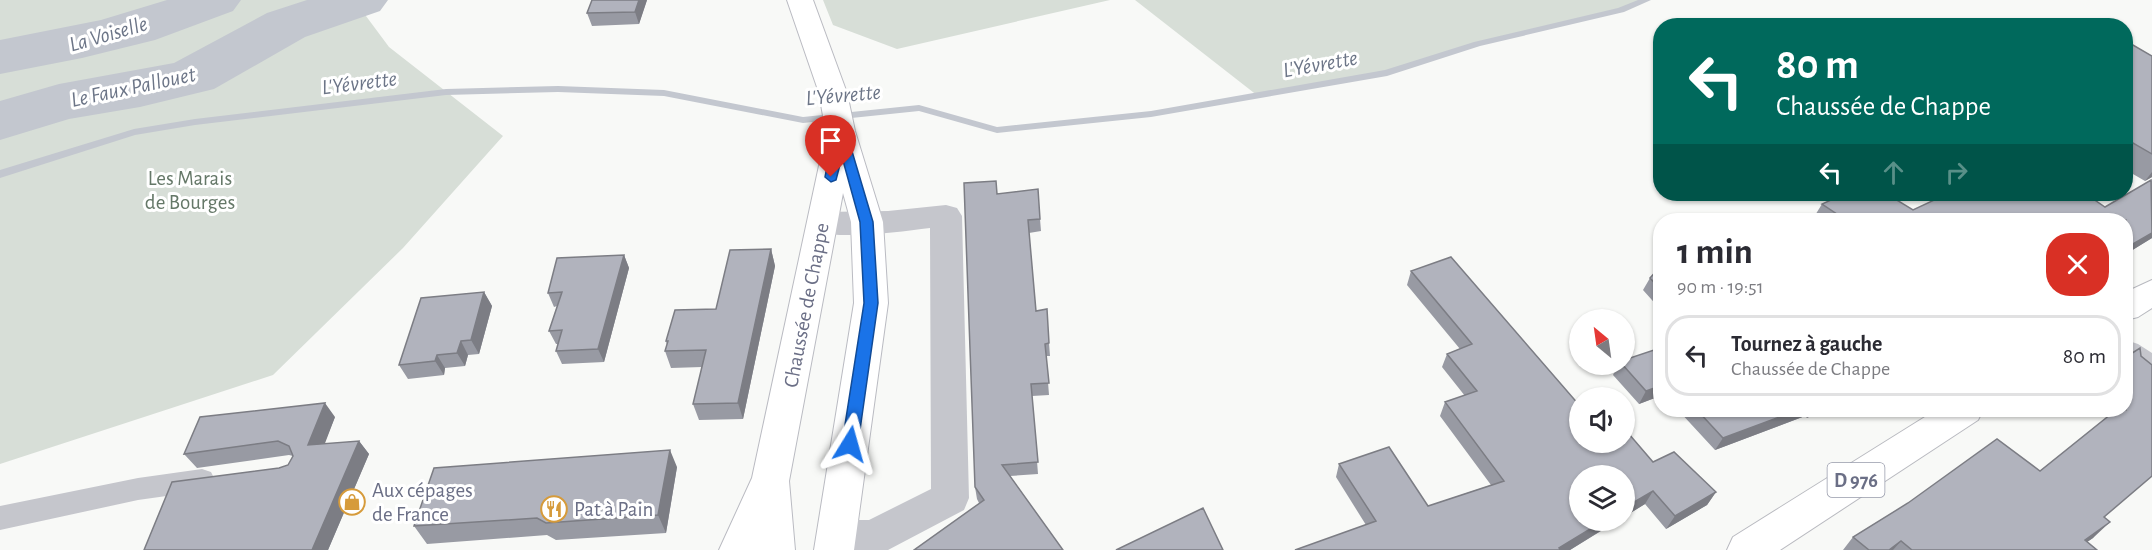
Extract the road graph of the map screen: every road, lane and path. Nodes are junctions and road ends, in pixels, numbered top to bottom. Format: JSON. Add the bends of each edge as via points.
{"nodes":[{"id":1,"x":800,"y":0,"type":"edge"},
{"id":2,"x":840,"y":131,"type":"junction"},
{"id":3,"x":867,"y":222,"type":"junction"},
{"id":4,"x":823,"y":224,"type":"junction"},
{"id":5,"x":2152,"y":292,"type":"edge"},
{"id":6,"x":2133,"y":304,"type":"edge"},
{"id":7,"x":2133,"y":358,"type":"edge"},
{"id":8,"x":2152,"y":370,"type":"edge"},
{"id":9,"x":1954,"y":417,"type":"edge"},
{"id":10,"x":231,"y":476,"type":"edge"},
{"id":11,"x":771,"y":478,"type":"junction"},
{"id":12,"x":0,"y":519,"type":"edge"},
{"id":13,"x":835,"y":544,"type":"edge"},
{"id":14,"x":739,"y":550,"type":"edge"},
{"id":15,"x":775,"y":550,"type":"edge"},
{"id":16,"x":1747,"y":550,"type":"edge"}],
"edges":[{"from":1,"to":2,"type":"main road","name":"Chaussée de Chappe","via":[[832,93]]},
{"from":2,"to":3,"type":"main road","name":"Chaussée de Chappe"},
{"from":2,"to":4,"type":"main road","name":"Chaussée de Chappe"},
{"from":3,"to":4,"type":"street"},
{"from":3,"to":13,"type":"main road","name":"Chaussée de Chappe","via":[[871,303]]},
{"from":3,"to":13,"type":"street","via":[[946,216],[950,498],[873,538]]},
{"from":4,"to":11,"type":"main road","name":"Chaussée de Chappe"},
{"from":5,"to":6,"type":"main road"},
{"from":7,"to":8,"type":"street"},
{"from":9,"to":16,"type":"main road","number":"D 976"},
{"from":10,"to":12,"type":"lane","via":[[138,489]]},
{"from":11,"to":14,"type":"main road","name":"Chaussée de Chappe"},
{"from":11,"to":15,"type":"main road","name":"Chaussée de Chappe"}]}
